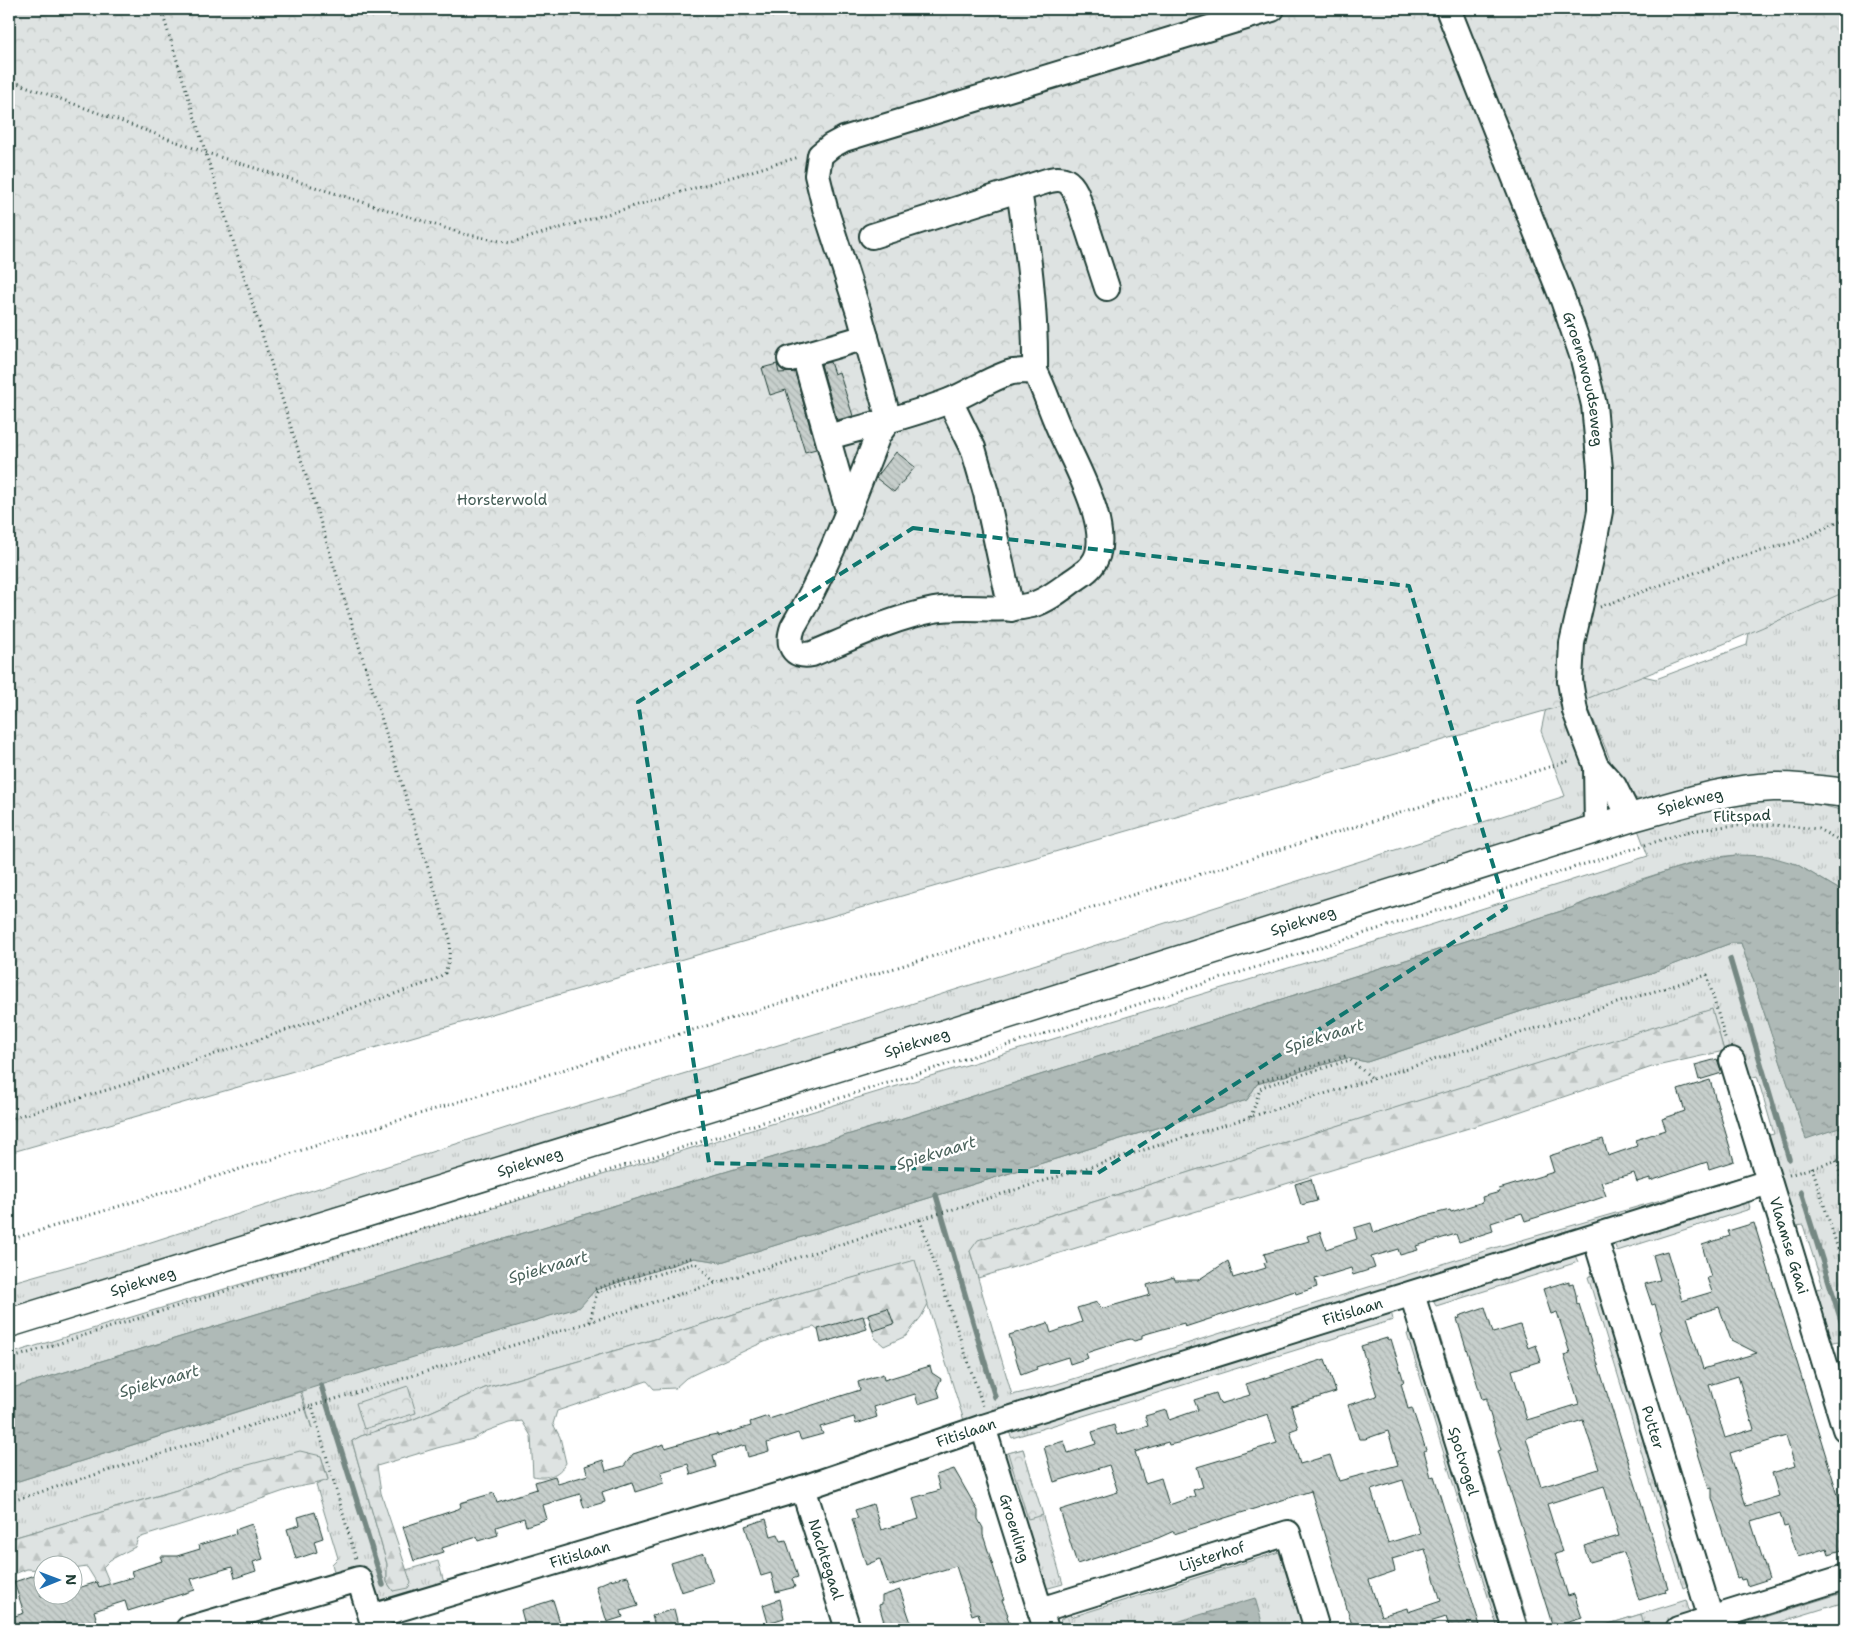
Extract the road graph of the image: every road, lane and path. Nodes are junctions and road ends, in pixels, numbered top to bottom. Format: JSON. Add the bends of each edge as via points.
{"nodes":[{"id":1,"x":161,"y":9,"type":"edge"},
{"id":2,"x":1272,"y":9,"type":"edge"},
{"id":3,"x":1448,"y":9,"type":"edge"},
{"id":4,"x":9,"y":80,"type":"edge"},
{"id":5,"x":207,"y":153,"type":"junction"},
{"id":6,"x":820,"y":156,"type":"junction"},
{"id":7,"x":1019,"y":190,"type":"junction"},
{"id":8,"x":872,"y":236,"type":"dead end"},
{"id":9,"x":1107,"y":288,"type":"dead end"},
{"id":10,"x":866,"y":337,"type":"junction"},
{"id":11,"x":1035,"y":370,"type":"junction"},
{"id":12,"x":950,"y":401,"type":"junction"},
{"id":13,"x":889,"y":420,"type":"junction"},
{"id":14,"x":828,"y":438,"type":"junction"},
{"id":15,"x":850,"y":508,"type":"junction"},
{"id":16,"x":1845,"y":518,"type":"edge"},
{"id":17,"x":1011,"y":609,"type":"junction"},
{"id":18,"x":1580,"y":611,"type":"junction"},
{"id":19,"x":1594,"y":760,"type":"junction"},
{"id":20,"x":1840,"y":795,"type":"edge"},
{"id":21,"x":1630,"y":818,"type":"junction"},
{"id":22,"x":1597,"y":828,"type":"junction"},
{"id":23,"x":1845,"y":843,"type":"edge"},
{"id":24,"x":1640,"y":848,"type":"joint"},
{"id":25,"x":1346,"y":1056,"type":"dead end"},
{"id":26,"x":1732,"y":1060,"type":"joint"},
{"id":27,"x":1373,"y":1079,"type":"junction"},
{"id":28,"x":1258,"y":1082,"type":"dead end"},
{"id":29,"x":1251,"y":1117,"type":"junction"},
{"id":30,"x":9,"y":1119,"type":"edge"},
{"id":31,"x":1845,"y":1158,"type":"edge"},
{"id":32,"x":1836,"y":1160,"type":"junction"},
{"id":33,"x":1812,"y":1167,"type":"junction"},
{"id":34,"x":1770,"y":1182,"type":"junction"},
{"id":35,"x":1845,"y":1189,"type":"edge"},
{"id":36,"x":920,"y":1220,"type":"junction"},
{"id":37,"x":1595,"y":1237,"type":"junction"},
{"id":38,"x":9,"y":1240,"type":"edge"},
{"id":39,"x":693,"y":1257,"type":"dead end"},
{"id":40,"x":1845,"y":1271,"type":"edge"},
{"id":41,"x":715,"y":1283,"type":"junction"},
{"id":42,"x":595,"y":1289,"type":"dead end"},
{"id":43,"x":1412,"y":1294,"type":"junction"},
{"id":44,"x":590,"y":1322,"type":"junction"},
{"id":45,"x":9,"y":1323,"type":"edge"},
{"id":46,"x":9,"y":1359,"type":"edge"},
{"id":47,"x":312,"y":1406,"type":"junction"},
{"id":48,"x":986,"y":1427,"type":"junction"},
{"id":49,"x":1845,"y":1429,"type":"edge"},
{"id":50,"x":803,"y":1488,"type":"junction"},
{"id":51,"x":9,"y":1502,"type":"edge"},
{"id":52,"x":1845,"y":1577,"type":"edge"},
{"id":53,"x":359,"y":1579,"type":"junction"},
{"id":54,"x":1711,"y":1619,"type":"junction"},
{"id":55,"x":1043,"y":1620,"type":"edge"},
{"id":56,"x":373,"y":1623,"type":"edge"},
{"id":57,"x":188,"y":1629,"type":"edge"},
{"id":58,"x":848,"y":1629,"type":"edge"},
{"id":59,"x":1317,"y":1629,"type":"edge"},
{"id":60,"x":1515,"y":1629,"type":"edge"},
{"id":61,"x":1678,"y":1629,"type":"edge"}],
"edges":[{"from":1,"to":5,"type":"path"},
{"from":2,"to":6,"type":"street","via":[[844,139]]},
{"from":3,"to":18,"type":"street","name":"Groenewoudseweg","via":[[1563,300],[1582,355],[1594,405],[1600,511]]},
{"from":4,"to":5,"type":"path"},
{"from":5,"to":6,"type":"path","via":[[464,234],[510,243],[796,157]]},
{"from":5,"to":30,"type":"path","via":[[286,418],[450,939],[449,960],[445,973],[432,981]]},
{"from":6,"to":10,"type":"street","via":[[817,175],[825,208]]},
{"from":7,"to":8,"type":"street"},
{"from":7,"to":9,"type":"street","via":[[1060,178],[1071,183]]},
{"from":7,"to":11,"type":"street","via":[[1031,282]]},
{"from":10,"to":13,"type":"street"},
{"from":10,"to":14,"type":"street","via":[[797,357]]},
{"from":11,"to":12,"type":"street","via":[[1012,372]]},
{"from":11,"to":17,"type":"street","via":[[1095,510],[1098,550],[1093,565],[1060,591],[1034,605]]},
{"from":12,"to":13,"type":"street"},
{"from":12,"to":17,"type":"street","via":[[973,448]]},
{"from":13,"to":14,"type":"street"},
{"from":13,"to":15,"type":"street","via":[[878,436]]},
{"from":14,"to":15,"type":"street"},
{"from":15,"to":17,"type":"street","via":[[822,574],[790,636],[791,646],[802,656],[931,611],[946,608]]},
{"from":16,"to":18,"type":"path","via":[[1798,541],[1736,558],[1606,606]]},
{"from":18,"to":19,"type":"street","name":"Groenewoudseweg","via":[[1572,643],[1570,680],[1575,711]]},
{"from":19,"to":21,"type":"street","name":"Groenewoudseweg","via":[[1614,786]]},
{"from":19,"to":22,"type":"street","name":"Groenewoudseweg"},
{"from":19,"to":38,"type":"path"},
{"from":20,"to":21,"type":"main road","name":"Spiekweg","via":[[1802,787],[1745,789]]},
{"from":21,"to":22,"type":"main road","name":"Spiekweg"},
{"from":22,"to":45,"type":"main road","name":"Spiekweg"},
{"from":23,"to":24,"type":"path","name":"Flitspad","via":[[1818,829],[1771,825],[1690,831]]},
{"from":24,"to":46,"type":"path","name":"Spiekweg"},
{"from":25,"to":28,"type":"path"},
{"from":26,"to":27,"type":"path","via":[[1707,975]]},
{"from":26,"to":34,"type":"street","name":"Vlaamse Gaai"},
{"from":27,"to":29,"type":"path"},
{"from":27,"to":29,"type":"path","via":[[1350,1060],[1265,1086],[1260,1089]]},
{"from":29,"to":36,"type":"path"},
{"from":31,"to":32,"type":"path"},
{"from":32,"to":33,"type":"path"},
{"from":32,"to":35,"type":"path"},
{"from":33,"to":34,"type":"path"},
{"from":33,"to":40,"type":"path"},
{"from":34,"to":37,"type":"street","name":"Fitislaan"},
{"from":34,"to":49,"type":"street","name":"Vlaamse Gaai"},
{"from":36,"to":41,"type":"path"},
{"from":36,"to":48,"type":"path"},
{"from":37,"to":43,"type":"street","name":"Fitislaan"},
{"from":37,"to":54,"type":"street","name":"Putter"},
{"from":39,"to":42,"type":"path"},
{"from":41,"to":44,"type":"path"},
{"from":41,"to":44,"type":"path","via":[[696,1263],[597,1292]]},
{"from":43,"to":48,"type":"street","name":"Fitislaan"},
{"from":43,"to":60,"type":"street","name":"Spotvogel"},
{"from":44,"to":47,"type":"path"},
{"from":47,"to":51,"type":"path"},
{"from":47,"to":53,"type":"path"},
{"from":48,"to":50,"type":"street","name":"Fitislaan"},
{"from":48,"to":55,"type":"street","name":"Groenling"},
{"from":50,"to":56,"type":"street","name":"Fitislaan"},
{"from":50,"to":58,"type":"street","name":"Nachtegaal"},
{"from":52,"to":54,"type":"street"},
{"from":53,"to":56,"type":"street","name":"Fitislaan"},
{"from":53,"to":57,"type":"street"},
{"from":54,"to":61,"type":"street"},
{"from":55,"to":59,"type":"street","name":"Lijsterhof","via":[[1288,1533]]}]}
